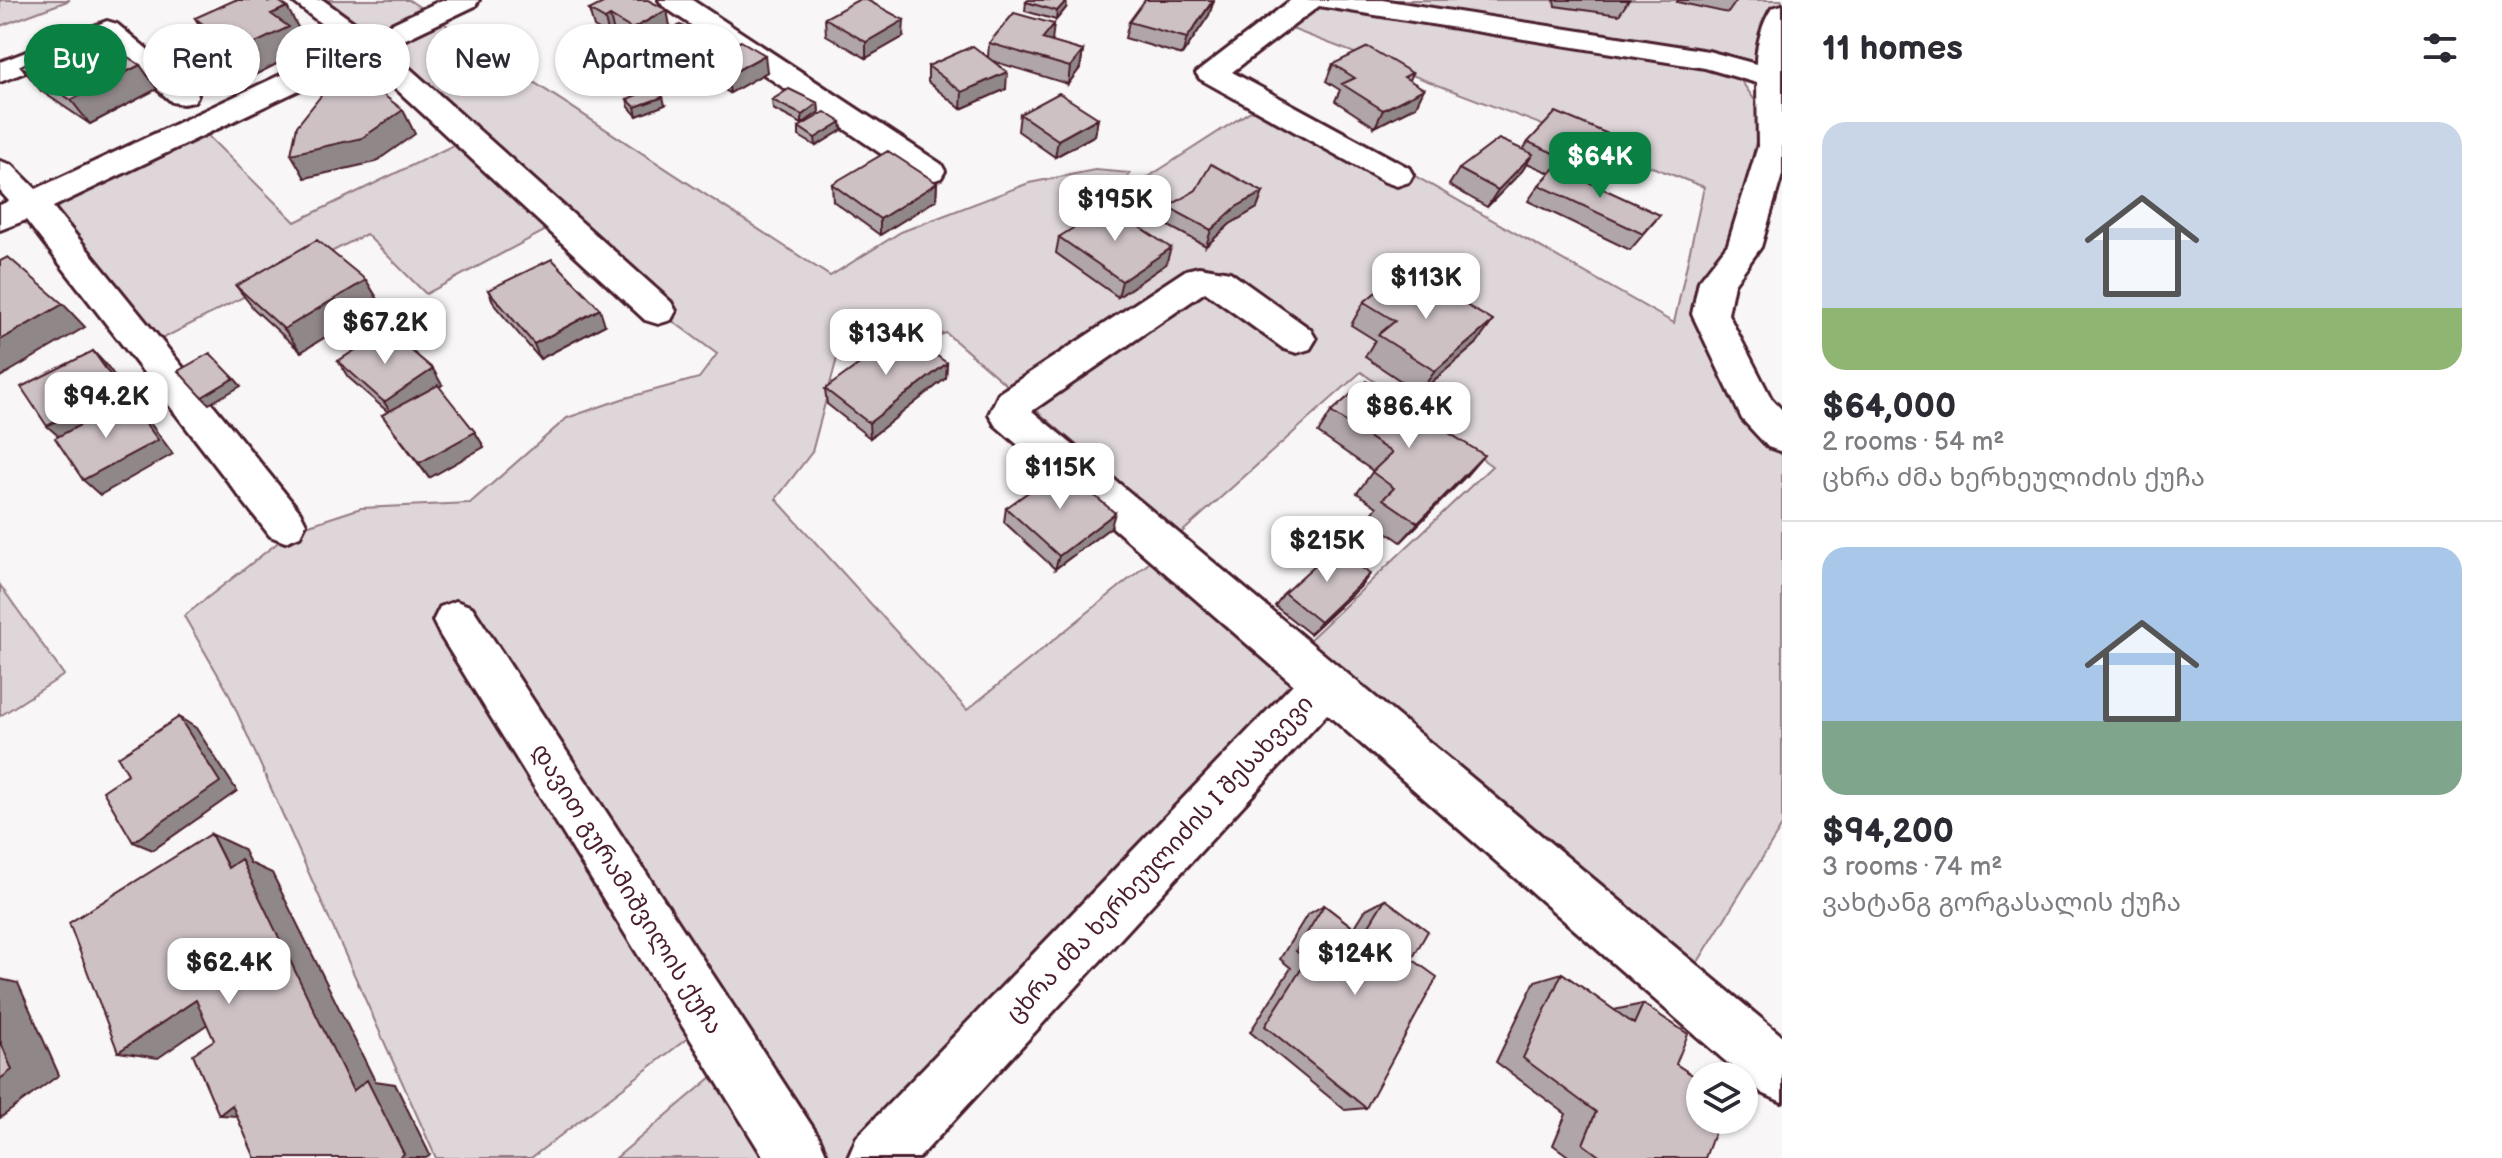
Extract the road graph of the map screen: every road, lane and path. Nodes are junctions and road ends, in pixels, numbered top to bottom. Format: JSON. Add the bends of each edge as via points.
{"nodes":[{"id":1,"x":305,"y":0,"type":"edge"},
{"id":2,"x":465,"y":0,"type":"edge"},
{"id":3,"x":673,"y":0,"type":"edge"},
{"id":4,"x":1309,"y":0,"type":"edge"},
{"id":5,"x":1328,"y":0,"type":"edge"},
{"id":6,"x":1782,"y":14,"type":"edge"},
{"id":7,"x":338,"y":24,"type":"edge"},
{"id":8,"x":410,"y":27,"type":"edge"},
{"id":9,"x":143,"y":61,"type":"edge"},
{"id":10,"x":0,"y":73,"type":"edge"},
{"id":11,"x":1778,"y":79,"type":"edge"},
{"id":12,"x":410,"y":84,"type":"edge"},
{"id":13,"x":276,"y":90,"type":"edge"},
{"id":14,"x":929,"y":171,"type":"dead end"},
{"id":15,"x":0,"y":172,"type":"edge"},
{"id":16,"x":1397,"y":175,"type":"dead end"},
{"id":17,"x":16,"y":212,"type":"edge"},
{"id":18,"x":658,"y":311,"type":"dead end"},
{"id":19,"x":1297,"y":339,"type":"dead end"},
{"id":20,"x":1782,"y":436,"type":"edge"},
{"id":21,"x":285,"y":524,"type":"dead end"},
{"id":22,"x":456,"y":621,"type":"dead end"},
{"id":23,"x":1325,"y":683,"type":"junction"},
{"id":24,"x":1782,"y":1073,"type":"edge"},
{"id":25,"x":798,"y":1158,"type":"edge"},
{"id":26,"x":878,"y":1158,"type":"edge"}],
"edges":[{"from":1,"to":7,"type":"street"},
{"from":2,"to":8,"type":"street"},
{"from":3,"to":14,"type":"street"},
{"from":4,"to":16,"type":"street","via":[[1211,73]]},
{"from":5,"to":11,"type":"street","via":[[1708,60]]},
{"from":6,"to":11,"type":"street","via":[[1771,51]]},
{"from":9,"to":10,"type":"street","via":[[107,30]]},
{"from":11,"to":20,"type":"street","via":[[1774,146],[1744,247],[1717,281],[1710,314],[1756,408]]},
{"from":12,"to":18,"type":"street"},
{"from":13,"to":17,"type":"street"},
{"from":15,"to":17,"type":"street"},
{"from":17,"to":21,"type":"street"},
{"from":19,"to":23,"type":"street","via":[[1217,281],[1199,279],[1008,409],[1013,419]]},
{"from":22,"to":25,"type":"street","name":"დავით გურამიშვილის ქუჩა"},
{"from":23,"to":24,"type":"street","name":"ცხრა ძმა ხერხეულიძის I შესახვევი"},
{"from":23,"to":26,"type":"street","name":"ცხრა ძმა ხერხეულიძის I შესახვევი"}]}
